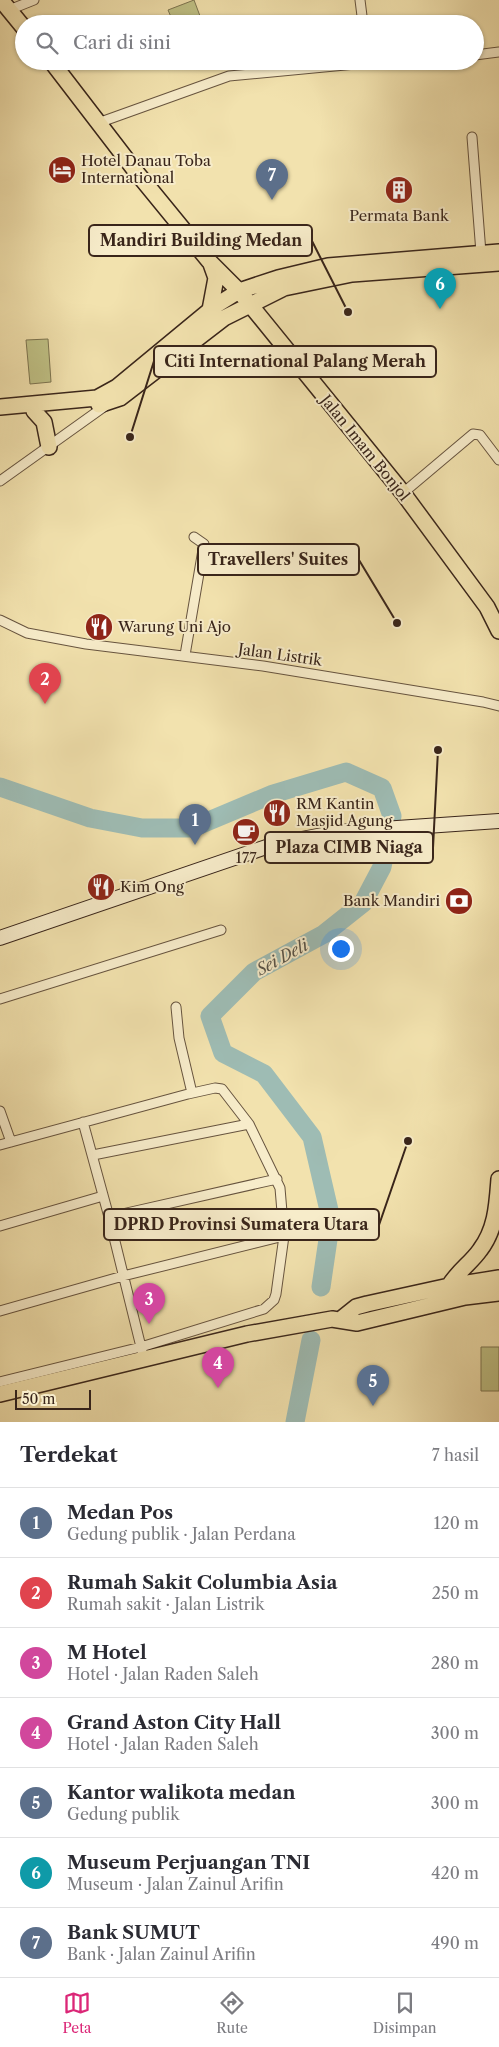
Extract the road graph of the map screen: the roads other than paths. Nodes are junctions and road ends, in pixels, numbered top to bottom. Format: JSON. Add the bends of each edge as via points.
{"nodes":[{"id":1,"x":34,"y":0,"type":"edge"},
{"id":2,"x":360,"y":0,"type":"edge"},
{"id":3,"x":5,"y":5,"type":"edge"},
{"id":4,"x":362,"y":15,"type":"edge"},
{"id":5,"x":15,"y":17,"type":"edge"},
{"id":6,"x":499,"y":52,"type":"edge"},
{"id":7,"x":484,"y":54,"type":"edge"},
{"id":8,"x":58,"y":70,"type":"edge"},
{"id":9,"x":288,"y":70,"type":"edge"},
{"id":10,"x":98,"y":123,"type":"junction"},
{"id":11,"x":472,"y":137,"type":"dead end"},
{"id":12,"x":499,"y":252,"type":"edge"},
{"id":13,"x":481,"y":253,"type":"junction"},
{"id":14,"x":210,"y":261,"type":"junction"},
{"id":15,"x":457,"y":261,"type":"junction"},
{"id":16,"x":499,"y":263,"type":"edge"},
{"id":17,"x":239,"y":291,"type":"junction"},
{"id":18,"x":250,"y":304,"type":"junction"},
{"id":19,"x":210,"y":310,"type":"junction"},
{"id":20,"x":107,"y":404,"type":"junction"},
{"id":21,"x":0,"y":407,"type":"edge"},
{"id":22,"x":34,"y":411,"type":"junction"},
{"id":23,"x":0,"y":414,"type":"edge"},
{"id":24,"x":49,"y":447,"type":"junction"},
{"id":25,"x":499,"y":460,"type":"edge"},
{"id":26,"x":0,"y":481,"type":"edge"},
{"id":27,"x":403,"y":494,"type":"junction"},
{"id":28,"x":194,"y":537,"type":"dead end"},
{"id":29,"x":0,"y":620,"type":"edge"},
{"id":30,"x":499,"y":631,"type":"edge"},
{"id":31,"x":185,"y":655,"type":"junction"},
{"id":32,"x":499,"y":706,"type":"edge"},
{"id":33,"x":499,"y":821,"type":"edge"},
{"id":34,"x":220,"y":930,"type":"dead end"},
{"id":35,"x":0,"y":938,"type":"edge"},
{"id":36,"x":0,"y":999,"type":"edge"},
{"id":37,"x":176,"y":1007,"type":"dead end"},
{"id":38,"x":190,"y":1093,"type":"junction"},
{"id":39,"x":0,"y":1111,"type":"edge"},
{"id":40,"x":82,"y":1122,"type":"junction"},
{"id":41,"x":249,"y":1124,"type":"junction"},
{"id":42,"x":12,"y":1142,"type":"junction"},
{"id":43,"x":0,"y":1145,"type":"edge"},
{"id":44,"x":93,"y":1155,"type":"junction"},
{"id":45,"x":277,"y":1179,"type":"junction"},
{"id":46,"x":499,"y":1179,"type":"edge"},
{"id":47,"x":103,"y":1196,"type":"junction"},
{"id":48,"x":109,"y":1217,"type":"junction"},
{"id":49,"x":497,"y":1224,"type":"edge"},
{"id":50,"x":0,"y":1226,"type":"edge"},
{"id":51,"x":284,"y":1236,"type":"junction"},
{"id":52,"x":124,"y":1276,"type":"junction"},
{"id":53,"x":499,"y":1278,"type":"edge"},
{"id":54,"x":449,"y":1286,"type":"junction"},
{"id":55,"x":499,"y":1292,"type":"edge"},
{"id":56,"x":0,"y":1311,"type":"edge"},
{"id":57,"x":336,"y":1319,"type":"junction"},
{"id":58,"x":143,"y":1352,"type":"junction"},
{"id":59,"x":3,"y":1387,"type":"edge"}],
"edges":[{"from":1,"to":3,"type":"street"},
{"from":2,"to":4,"type":"street"},
{"from":3,"to":5,"type":"main road"},
{"from":6,"to":7,"type":"street"},
{"from":8,"to":10,"type":"main road","name":"Jalan Imam Bonjol"},
{"from":9,"to":10,"type":"street","via":[[229,76]]},
{"from":10,"to":14,"type":"main road","name":"Jalan Imam Bonjol"},
{"from":11,"to":13,"type":"street"},
{"from":12,"to":13,"type":"main road"},
{"from":13,"to":15,"type":"main road"},
{"from":14,"to":17,"type":"main road","name":"Jalan Imam Bonjol"},
{"from":14,"to":19,"type":"main road","via":[[216,278]]},
{"from":15,"to":16,"type":"main road"},
{"from":15,"to":17,"type":"main road","via":[[328,266]]},
{"from":15,"to":18,"type":"main road","via":[[330,278],[284,288]]},
{"from":17,"to":18,"type":"main road","name":"Jalan Imam Bonjol"},
{"from":17,"to":19,"type":"main road"},
{"from":18,"to":20,"type":"main road","via":[[224,318],[120,398]]},
{"from":18,"to":27,"type":"main road","name":"Jalan Imam Bonjol"},
{"from":19,"to":21,"type":"main road","via":[[106,394],[97,398]]},
{"from":20,"to":22,"type":"main road"},
{"from":20,"to":24,"type":"street"},
{"from":22,"to":23,"type":"main road"},
{"from":22,"to":24,"type":"main road","via":[[44,422]]},
{"from":24,"to":26,"type":"street"},
{"from":25,"to":27,"type":"street","via":[[480,435],[473,434]]},
{"from":27,"to":30,"type":"main road","name":"Jalan Imam Bonjol","via":[[487,606]]},
{"from":28,"to":31,"type":"street","via":[[204,544]]},
{"from":29,"to":31,"type":"street","name":"Jalan Listrik","via":[[27,633],[69,641]]},
{"from":31,"to":32,"type":"street","name":"Jalan Listrik","via":[[376,683]]},
{"from":33,"to":35,"type":"main road","via":[[339,832],[275,844]]},
{"from":34,"to":36,"type":"street"},
{"from":37,"to":38,"type":"street"},
{"from":38,"to":40,"type":"street"},
{"from":38,"to":41,"type":"street","via":[[222,1089]]},
{"from":39,"to":42,"type":"street"},
{"from":40,"to":42,"type":"street"},
{"from":40,"to":44,"type":"street"},
{"from":41,"to":44,"type":"street"},
{"from":41,"to":45,"type":"street"},
{"from":42,"to":43,"type":"street"},
{"from":44,"to":47,"type":"street"},
{"from":45,"to":48,"type":"street"},
{"from":45,"to":51,"type":"street","via":[[283,1204]]},
{"from":46,"to":49,"type":"main road"},
{"from":47,"to":48,"type":"street"},
{"from":47,"to":50,"type":"street"},
{"from":48,"to":52,"type":"street"},
{"from":49,"to":54,"type":"main road","via":[[481,1250]]},
{"from":51,"to":52,"type":"street"},
{"from":51,"to":58,"type":"street","via":[[276,1294],[270,1306]]},
{"from":52,"to":56,"type":"street"},
{"from":52,"to":58,"type":"street"},
{"from":53,"to":54,"type":"main road"},
{"from":54,"to":57,"type":"main road","via":[[356,1307]]},
{"from":55,"to":57,"type":"main road","via":[[364,1322]]},
{"from":57,"to":58,"type":"main road"},
{"from":58,"to":59,"type":"main road"}]}
